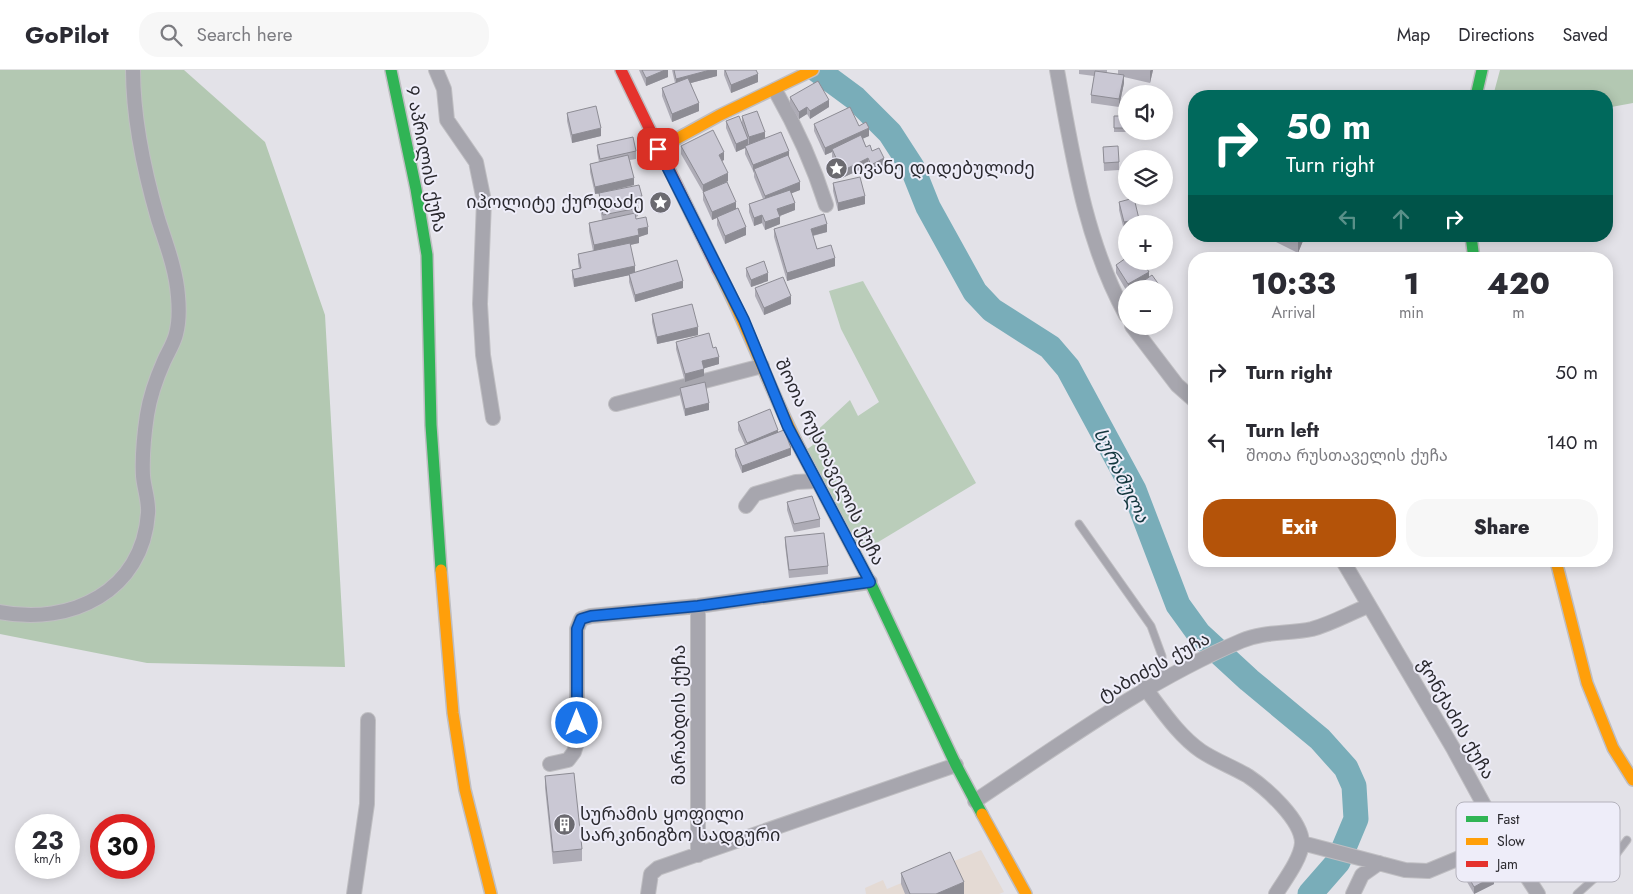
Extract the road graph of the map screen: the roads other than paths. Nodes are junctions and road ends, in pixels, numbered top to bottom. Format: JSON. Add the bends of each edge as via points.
{"nodes":[{"id":1,"x":133,"y":70,"type":"edge"},
{"id":2,"x":391,"y":70,"type":"edge"},
{"id":3,"x":436,"y":70,"type":"edge"},
{"id":4,"x":621,"y":70,"type":"edge"},
{"id":5,"x":1057,"y":70,"type":"edge"},
{"id":6,"x":1482,"y":70,"type":"edge"},
{"id":7,"x":809,"y":72,"type":"edge"},
{"id":8,"x":774,"y":90,"type":"junction"},
{"id":9,"x":1477,"y":90,"type":"edge"},
{"id":10,"x":658,"y":149,"type":"junction"},
{"id":11,"x":826,"y":205,"type":"dead end"},
{"id":12,"x":1118,"y":297,"type":"edge"},
{"id":13,"x":1139,"y":335,"type":"edge"},
{"id":14,"x":762,"y":366,"type":"junction"},
{"id":15,"x":1188,"y":395,"type":"edge"},
{"id":16,"x":616,"y":404,"type":"dead end"},
{"id":17,"x":493,"y":418,"type":"dead end"},
{"id":18,"x":816,"y":481,"type":"junction"},
{"id":19,"x":746,"y":506,"type":"dead end"},
{"id":20,"x":1079,"y":524,"type":"dead end"},
{"id":21,"x":1346,"y":567,"type":"edge"},
{"id":22,"x":1558,"y":567,"type":"edge"},
{"id":23,"x":870,"y":582,"type":"junction"},
{"id":24,"x":698,"y":606,"type":"junction"},
{"id":25,"x":1368,"y":606,"type":"junction"},
{"id":26,"x":0,"y":612,"type":"edge"},
{"id":27,"x":1163,"y":679,"type":"junction"},
{"id":28,"x":1145,"y":688,"type":"junction"},
{"id":29,"x":368,"y":720,"type":"dead end"},
{"id":30,"x":550,"y":764,"type":"dead end"},
{"id":31,"x":956,"y":765,"type":"junction"},
{"id":32,"x":1633,"y":780,"type":"edge"},
{"id":33,"x":975,"y":801,"type":"junction"},
{"id":34,"x":1482,"y":802,"type":"edge"},
{"id":35,"x":1627,"y":840,"type":"dead end"},
{"id":36,"x":1302,"y":843,"type":"junction"},
{"id":37,"x":1620,"y":849,"type":"edge"},
{"id":38,"x":698,"y":855,"type":"junction"},
{"id":39,"x":1456,"y":859,"type":"edge"},
{"id":40,"x":1373,"y":862,"type":"junction"},
{"id":41,"x":1530,"y":882,"type":"edge"},
{"id":42,"x":1590,"y":882,"type":"edge"},
{"id":43,"x":354,"y":894,"type":"edge"},
{"id":44,"x":491,"y":894,"type":"edge"},
{"id":45,"x":648,"y":894,"type":"edge"},
{"id":46,"x":1026,"y":894,"type":"edge"},
{"id":47,"x":1276,"y":894,"type":"edge"},
{"id":48,"x":1353,"y":894,"type":"edge"},
{"id":49,"x":1538,"y":894,"type":"edge"},
{"id":50,"x":1577,"y":894,"type":"edge"}],
"edges":[{"from":1,"to":26,"type":"street","via":[[149,180],[178,296],[176,333],[152,392],[147,418],[143,476],[149,513],[141,551],[126,574],[105,595],[82,605],[58,613],[15,615]]},
{"from":2,"to":44,"type":"street","name":"9 აპრილის ქუჩა","via":[[427,255],[432,425],[453,713],[465,790]]},
{"from":3,"to":17,"type":"street","via":[[444,89],[447,120],[476,162],[484,201],[480,304],[483,355]]},
{"from":4,"to":10,"type":"street","name":"შოთა რუსთაველის ქუჩა"},
{"from":5,"to":12,"type":"street","via":[[1077,178],[1102,261]]},
{"from":6,"to":9,"type":"street"},
{"from":7,"to":8,"type":"street"},
{"from":8,"to":10,"type":"street"},
{"from":8,"to":11,"type":"street","via":[[804,147]]},
{"from":10,"to":14,"type":"street","name":"შოთა რუსთაველის ქუჩა","via":[[744,320]]},
{"from":13,"to":15,"type":"street"},
{"from":14,"to":16,"type":"street"},
{"from":14,"to":18,"type":"street","name":"შოთა რუსთაველის ქუჩა"},
{"from":18,"to":19,"type":"street","via":[[796,482],[755,494]]},
{"from":18,"to":23,"type":"street","name":"შოთა რუსთაველის ქუჩა"},
{"from":20,"to":27,"type":"lane","via":[[1151,626],[1162,656]]},
{"from":21,"to":25,"type":"street","name":"ჭონქაძის ქუჩა"},
{"from":22,"to":32,"type":"street","via":[[1587,683],[1613,748]]},
{"from":23,"to":24,"type":"street"},
{"from":23,"to":31,"type":"street","name":"შოთა რუსთაველის ქუჩა"},
{"from":24,"to":30,"type":"street","via":[[581,619],[577,629],[577,742],[568,760]]},
{"from":24,"to":38,"type":"street","name":"მარაბდის ქუჩა"},
{"from":25,"to":27,"type":"street","name":"ტაბიძეს ქუჩა","via":[[1312,628],[1272,632],[1243,640]]},
{"from":25,"to":34,"type":"street","name":"ჭონქაძის ქუჩა"},
{"from":27,"to":28,"type":"street","name":"ტაბიძეს ქუჩა"},
{"from":28,"to":33,"type":"street","name":"ტაბიძეს ქუჩა"},
{"from":28,"to":36,"type":"street","via":[[1183,736],[1202,752],[1248,776],[1270,794],[1296,822]]},
{"from":29,"to":43,"type":"street","via":[[367,804]]},
{"from":31,"to":33,"type":"street","name":"შოთა რუსთაველის ქუჩა"},
{"from":31,"to":38,"type":"street"},
{"from":33,"to":46,"type":"street","name":"შოთა რუსთაველის ქუჩა"},
{"from":35,"to":37,"type":"lane"},
{"from":36,"to":40,"type":"street"},
{"from":36,"to":47,"type":"street","via":[[1292,869]]},
{"from":38,"to":45,"type":"street","via":[[658,868],[651,874]]},
{"from":39,"to":40,"type":"street","via":[[1428,870],[1405,870]]},
{"from":40,"to":48,"type":"street"},
{"from":41,"to":49,"type":"street","name":"ჭონქაძის ქუჩა"},
{"from":42,"to":50,"type":"lane"}]}
